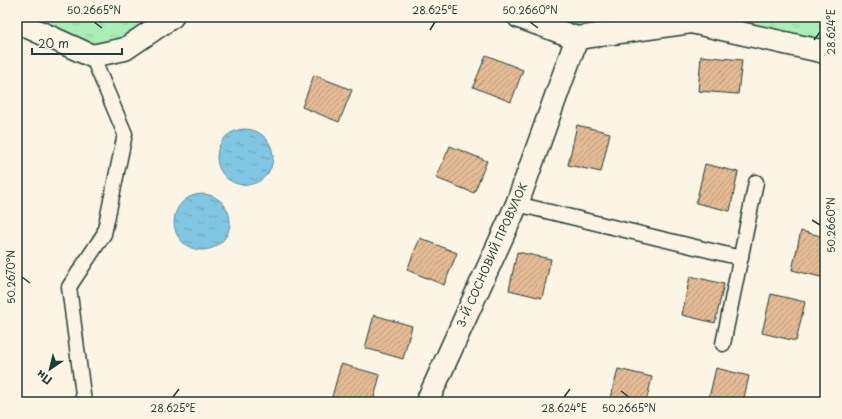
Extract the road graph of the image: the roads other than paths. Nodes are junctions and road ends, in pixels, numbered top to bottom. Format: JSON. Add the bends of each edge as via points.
{"nodes":[{"id":1,"x":172,"y":17,"type":"edge"},
{"id":2,"x":519,"y":17,"type":"edge"},
{"id":3,"x":17,"y":22,"type":"edge"},
{"id":4,"x":577,"y":38,"type":"junction"},
{"id":5,"x":825,"y":52,"type":"edge"},
{"id":6,"x":92,"y":56,"type":"junction"},
{"id":7,"x":756,"y":182,"type":"dead end"},
{"id":8,"x":517,"y":204,"type":"junction"},
{"id":9,"x":741,"y":258,"type":"junction"},
{"id":10,"x":723,"y":344,"type":"dead end"},
{"id":11,"x":84,"y":402,"type":"edge"},
{"id":12,"x":427,"y":402,"type":"edge"}],
"edges":[{"from":1,"to":6,"type":"street","via":[[125,49]]},
{"from":2,"to":4,"type":"street"},
{"from":3,"to":6,"type":"street"},
{"from":4,"to":5,"type":"street","via":[[691,22]]},
{"from":4,"to":8,"type":"street","name":"3-Й СОСНОВИЙ ПРОВУЛОК"},
{"from":6,"to":11,"type":"lane","via":[[125,134],[104,234],[69,287]]},
{"from":7,"to":9,"type":"lane"},
{"from":8,"to":9,"type":"lane"},
{"from":8,"to":12,"type":"street","name":"3-Й СОСНОВИЙ ПРОВУЛОК"},
{"from":9,"to":10,"type":"lane"}]}
